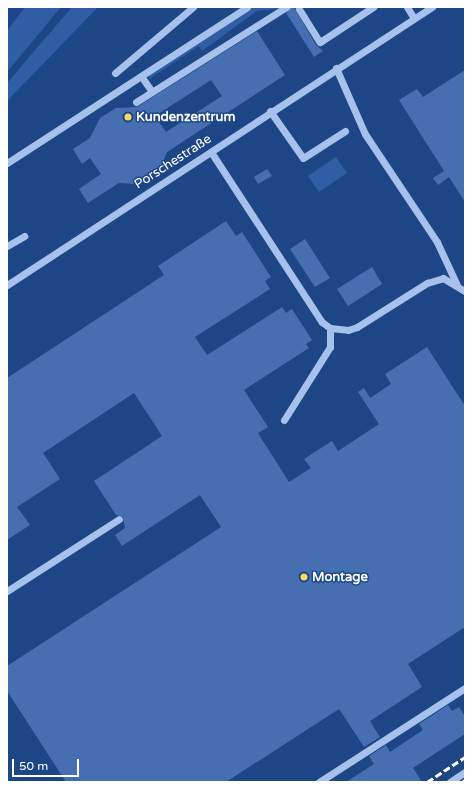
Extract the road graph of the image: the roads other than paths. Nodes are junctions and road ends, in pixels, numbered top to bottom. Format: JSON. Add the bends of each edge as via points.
{"nodes":[{"id":1,"x":193,"y":7,"type":"edge"},
{"id":2,"x":247,"y":7,"type":"edge"},
{"id":3,"x":286,"y":7,"type":"edge"},
{"id":4,"x":373,"y":7,"type":"edge"},
{"id":5,"x":407,"y":7,"type":"edge"},
{"id":6,"x":432,"y":7,"type":"edge"},
{"id":7,"x":300,"y":8,"type":"edge"},
{"id":8,"x":414,"y":18,"type":"junction"},
{"id":9,"x":336,"y":68,"type":"junction"},
{"id":10,"x":115,"y":73,"type":"dead end"},
{"id":11,"x":141,"y":76,"type":"junction"},
{"id":12,"x":152,"y":92,"type":"junction"},
{"id":13,"x":136,"y":102,"type":"dead end"},
{"id":14,"x":270,"y":111,"type":"junction"},
{"id":15,"x":345,"y":130,"type":"dead end"},
{"id":16,"x":211,"y":152,"type":"junction"},
{"id":17,"x":7,"y":163,"type":"edge"},
{"id":18,"x":24,"y":236,"type":"dead end"},
{"id":19,"x":7,"y":246,"type":"edge"},
{"id":20,"x":7,"y":285,"type":"edge"},
{"id":21,"x":457,"y":285,"type":"junction"},
{"id":22,"x":465,"y":291,"type":"edge"},
{"id":23,"x":330,"y":328,"type":"junction"},
{"id":24,"x":284,"y":420,"type":"dead end"},
{"id":25,"x":119,"y":519,"type":"dead end"},
{"id":26,"x":7,"y":591,"type":"edge"},
{"id":27,"x":465,"y":688,"type":"edge"},
{"id":28,"x":465,"y":772,"type":"edge"},
{"id":29,"x":319,"y":782,"type":"edge"},
{"id":30,"x":450,"y":782,"type":"edge"}],
"edges":[{"from":1,"to":10,"type":"lane"},
{"from":2,"to":11,"type":"lane"},
{"from":3,"to":12,"type":"lane"},
{"from":4,"to":7,"type":"lane","via":[[320,42]]},
{"from":5,"to":8,"type":"lane"},
{"from":6,"to":8,"type":"lane","name":"Porschestraße"},
{"from":8,"to":9,"type":"lane","name":"Porschestraße"},
{"from":9,"to":14,"type":"lane","name":"Porschestraße"},
{"from":9,"to":21,"type":"lane","via":[[365,134],[437,242]]},
{"from":11,"to":12,"type":"lane"},
{"from":11,"to":17,"type":"lane"},
{"from":12,"to":13,"type":"lane"},
{"from":14,"to":15,"type":"lane","via":[[303,158]]},
{"from":14,"to":16,"type":"lane","name":"Porschestraße"},
{"from":16,"to":20,"type":"lane","name":"Porschestraße"},
{"from":16,"to":23,"type":"lane","via":[[322,322]]},
{"from":18,"to":19,"type":"lane"},
{"from":21,"to":22,"type":"lane"},
{"from":21,"to":23,"type":"lane","via":[[443,278],[427,283],[357,326],[348,330]]},
{"from":23,"to":24,"type":"lane","via":[[330,347]]},
{"from":25,"to":26,"type":"lane"},
{"from":27,"to":29,"type":"lane"},
{"from":28,"to":30,"type":"lane"}]}
